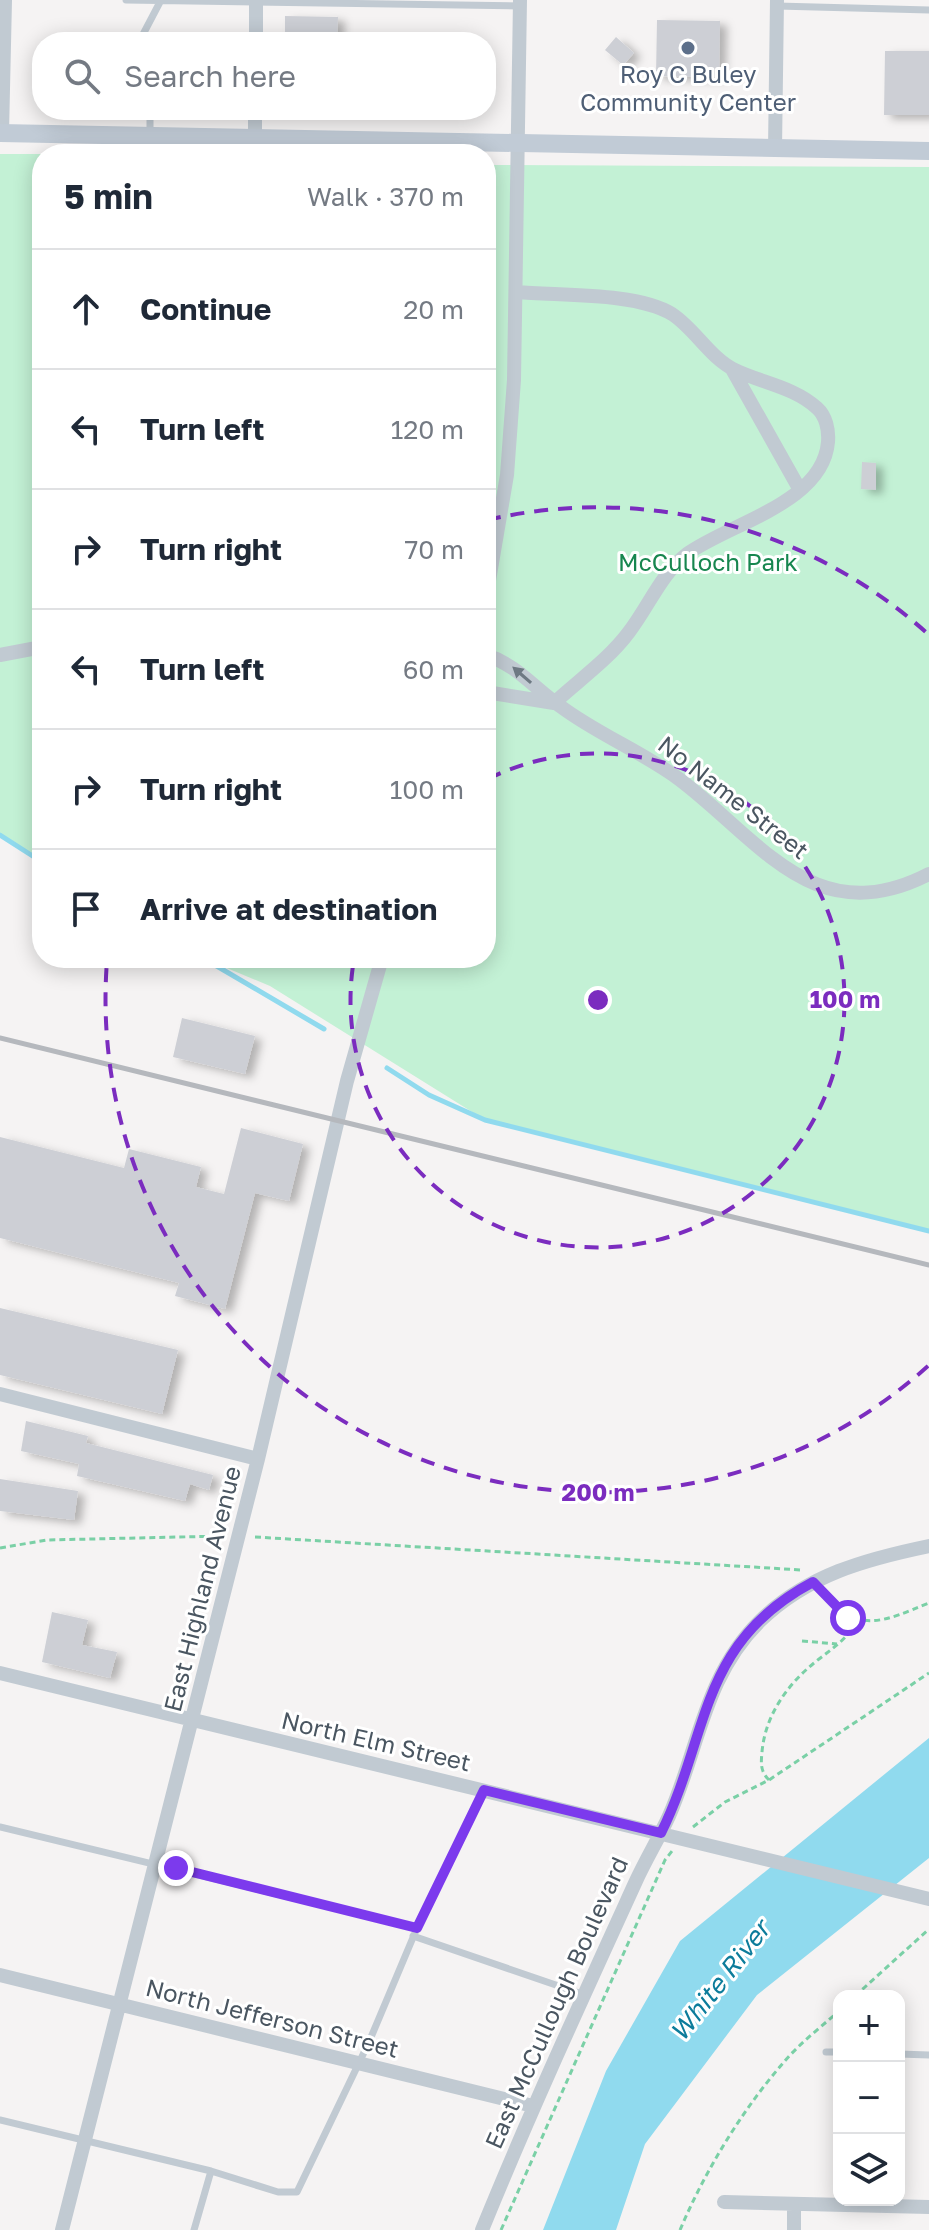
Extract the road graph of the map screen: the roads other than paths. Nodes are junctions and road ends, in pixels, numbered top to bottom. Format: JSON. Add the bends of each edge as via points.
{"nodes":[{"id":1,"x":5,"y":0,"type":"edge"},
{"id":2,"x":126,"y":0,"type":"edge"},
{"id":3,"x":256,"y":0,"type":"edge"},
{"id":4,"x":160,"y":2,"type":"edge"},
{"id":5,"x":520,"y":3,"type":"edge"},
{"id":6,"x":777,"y":3,"type":"edge"},
{"id":7,"x":929,"y":10,"type":"edge"},
{"id":8,"x":144,"y":32,"type":"edge"},
{"id":9,"x":256,"y":32,"type":"edge"},
{"id":10,"x":150,"y":120,"type":"edge"},
{"id":11,"x":255,"y":120,"type":"edge"},
{"id":12,"x":1,"y":133,"type":"edge"},
{"id":13,"x":150,"y":135,"type":"junction"},
{"id":14,"x":255,"y":136,"type":"junction"},
{"id":15,"x":518,"y":141,"type":"junction"},
{"id":16,"x":775,"y":149,"type":"junction"},
{"id":17,"x":929,"y":151,"type":"edge"},
{"id":18,"x":517,"y":292,"type":"junction"},
{"id":19,"x":732,"y":369,"type":"junction"},
{"id":20,"x":800,"y":490,"type":"junction"},
{"id":21,"x":496,"y":539,"type":"edge"},
{"id":22,"x":32,"y":649,"type":"edge"},
{"id":23,"x":0,"y":655,"type":"edge"},
{"id":24,"x":496,"y":658,"type":"edge"},
{"id":25,"x":496,"y":694,"type":"edge"},
{"id":26,"x":554,"y":703,"type":"junction"},
{"id":27,"x":929,"y":874,"type":"edge"},
{"id":28,"x":379,"y":968,"type":"edge"},
{"id":29,"x":0,"y":1394,"type":"edge"},
{"id":30,"x":258,"y":1459,"type":"junction"},
{"id":31,"x":929,"y":1546,"type":"edge"},
{"id":32,"x":0,"y":1673,"type":"edge"},
{"id":33,"x":192,"y":1720,"type":"junction"},
{"id":34,"x":484,"y":1790,"type":"junction"},
{"id":35,"x":0,"y":1827,"type":"edge"},
{"id":36,"x":661,"y":1833,"type":"junction"},
{"id":37,"x":156,"y":1862,"type":"junction"},
{"id":38,"x":928,"y":1899,"type":"edge"},
{"id":39,"x":417,"y":1928,"type":"junction"},
{"id":40,"x":413,"y":1936,"type":"junction"},
{"id":41,"x":0,"y":1975,"type":"edge"},
{"id":42,"x":585,"y":1995,"type":"junction"},
{"id":43,"x":119,"y":2003,"type":"junction"},
{"id":44,"x":826,"y":2052,"type":"dead end"},
{"id":45,"x":833,"y":2052,"type":"edge"},
{"id":46,"x":905,"y":2054,"type":"edge"},
{"id":47,"x":929,"y":2055,"type":"edge"},
{"id":48,"x":358,"y":2063,"type":"junction"},
{"id":49,"x":533,"y":2106,"type":"junction"},
{"id":50,"x":0,"y":2120,"type":"edge"},
{"id":51,"x":85,"y":2140,"type":"junction"},
{"id":52,"x":211,"y":2171,"type":"junction"},
{"id":53,"x":724,"y":2202,"type":"dead end"},
{"id":54,"x":794,"y":2204,"type":"junction"},
{"id":55,"x":929,"y":2207,"type":"edge"},
{"id":56,"x":62,"y":2230,"type":"edge"},
{"id":57,"x":194,"y":2230,"type":"edge"},
{"id":58,"x":482,"y":2230,"type":"edge"},
{"id":59,"x":794,"y":2230,"type":"edge"}],
"edges":[{"from":1,"to":12,"type":"street"},
{"from":2,"to":4,"type":"lane"},
{"from":3,"to":4,"type":"lane"},
{"from":3,"to":5,"type":"lane"},
{"from":3,"to":9,"type":"street"},
{"from":4,"to":8,"type":"lane"},
{"from":5,"to":15,"type":"street"},
{"from":6,"to":7,"type":"lane"},
{"from":6,"to":16,"type":"street"},
{"from":10,"to":13,"type":"lane"},
{"from":11,"to":14,"type":"street"},
{"from":12,"to":13,"type":"main road"},
{"from":13,"to":14,"type":"main road"},
{"from":14,"to":15,"type":"main road"},
{"from":15,"to":16,"type":"main road"},
{"from":15,"to":18,"type":"street"},
{"from":16,"to":17,"type":"main road"},
{"from":18,"to":19,"type":"street","via":[[652,305],[680,320]]},
{"from":18,"to":21,"type":"street","via":[[507,475]]},
{"from":19,"to":20,"type":"street"},
{"from":19,"to":20,"type":"street","via":[[773,383],[821,411],[827,449],[818,474]]},
{"from":20,"to":26,"type":"street","via":[[686,555],[629,632]]},
{"from":22,"to":23,"type":"street"},
{"from":26,"to":24,"type":"street","name":"No Name Street","one_way":true},
{"from":25,"to":26,"type":"street"},
{"from":26,"to":27,"type":"street","name":"No Name Street","via":[[649,757],[775,863],[813,885],[873,893]]},
{"from":28,"to":30,"type":"street","name":"East Highland Avenue","via":[[347,1081]]},
{"from":29,"to":30,"type":"street"},
{"from":30,"to":33,"type":"street","name":"East Highland Avenue"},
{"from":31,"to":36,"type":"street","name":"East McCullough Boulevard","via":[[868,1560],[813,1582],[760,1621],[726,1663],[700,1719]]},
{"from":32,"to":33,"type":"street","name":"North Elm Street"},
{"from":33,"to":34,"type":"street","name":"North Elm Street"},
{"from":33,"to":37,"type":"street","name":"East Highland Avenue"},
{"from":34,"to":36,"type":"street","name":"North Elm Street"},
{"from":34,"to":39,"type":"lane"},
{"from":35,"to":37,"type":"lane"},
{"from":36,"to":38,"type":"street","name":"North Elm Street"},
{"from":36,"to":42,"type":"street","name":"East McCullough Boulevard"},
{"from":37,"to":39,"type":"lane"},
{"from":37,"to":43,"type":"street","name":"East Highland Avenue"},
{"from":39,"to":40,"type":"lane"},
{"from":40,"to":42,"type":"lane"},
{"from":40,"to":48,"type":"lane"},
{"from":41,"to":43,"type":"street","name":"North Jefferson Street"},
{"from":42,"to":49,"type":"street","name":"East McCullough Boulevard"},
{"from":43,"to":48,"type":"street","name":"North Jefferson Street"},
{"from":43,"to":51,"type":"street","name":"East Highland Avenue"},
{"from":44,"to":45,"type":"lane"},
{"from":46,"to":47,"type":"lane"},
{"from":48,"to":49,"type":"street","name":"North Jefferson Street"},
{"from":48,"to":52,"type":"lane","via":[[297,2192],[278,2192]]},
{"from":49,"to":58,"type":"street","name":"East McCullough Boulevard"},
{"from":50,"to":51,"type":"lane"},
{"from":51,"to":52,"type":"lane"},
{"from":51,"to":56,"type":"street","name":"East Highland Avenue"},
{"from":52,"to":57,"type":"lane"},
{"from":53,"to":54,"type":"street"},
{"from":54,"to":55,"type":"street"},
{"from":54,"to":59,"type":"street"}]}
